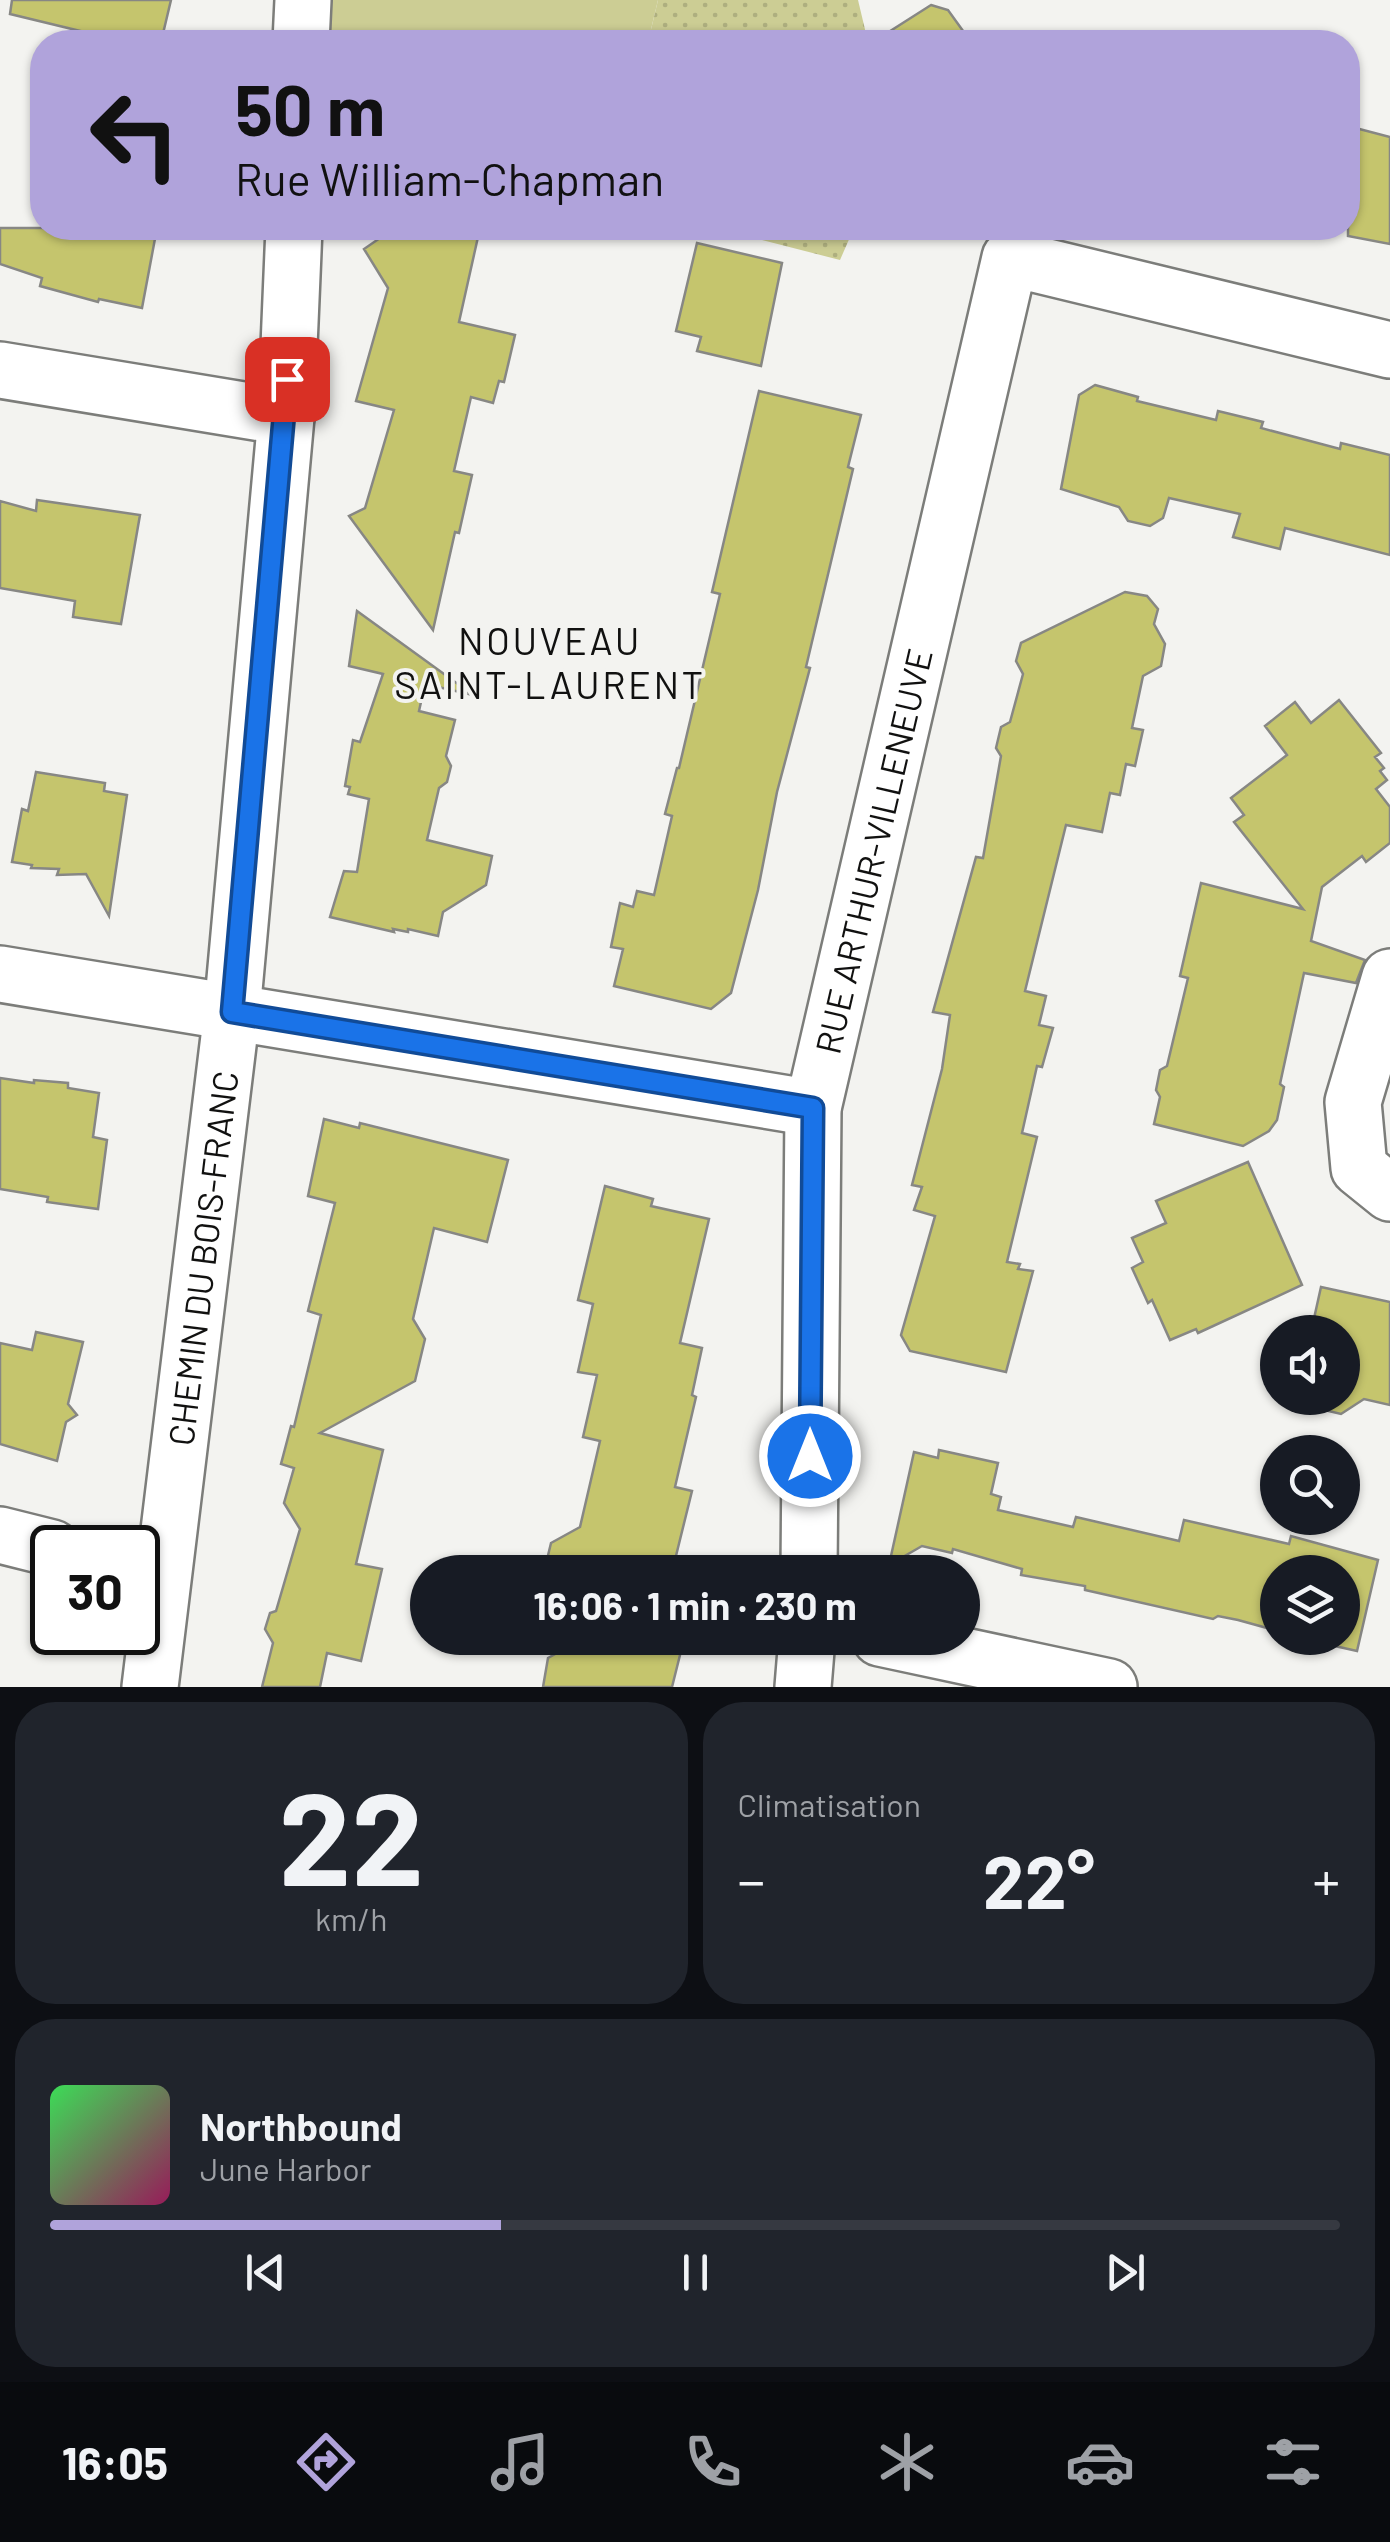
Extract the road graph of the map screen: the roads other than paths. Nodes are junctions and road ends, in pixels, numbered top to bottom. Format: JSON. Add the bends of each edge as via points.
{"nodes":[{"id":1,"x":303,"y":0,"type":"edge"},
{"id":2,"x":302,"y":30,"type":"edge"},
{"id":3,"x":293,"y":240,"type":"edge"},
{"id":4,"x":1390,"y":350,"type":"edge"},
{"id":5,"x":0,"y":370,"type":"edge"},
{"id":6,"x":286,"y":416,"type":"junction"},
{"id":7,"x":0,"y":974,"type":"edge"},
{"id":8,"x":1390,"y":976,"type":"edge"},
{"id":9,"x":232,"y":1012,"type":"junction"},
{"id":10,"x":813,"y":1108,"type":"junction"},
{"id":11,"x":1390,"y":1192,"type":"edge"},
{"id":12,"x":159,"y":1525,"type":"edge"},
{"id":13,"x":0,"y":1536,"type":"edge"},
{"id":14,"x":30,"y":1543,"type":"edge"},
{"id":15,"x":809,"y":1555,"type":"edge"},
{"id":16,"x":151,"y":1655,"type":"edge"},
{"id":17,"x":806,"y":1655,"type":"edge"},
{"id":18,"x":959,"y":1655,"type":"edge"},
{"id":19,"x":150,"y":1687,"type":"edge"},
{"id":20,"x":803,"y":1687,"type":"edge"},
{"id":21,"x":1109,"y":1687,"type":"edge"}],
"edges":[{"from":1,"to":2,"type":"street"},
{"from":3,"to":6,"type":"street","name":"CHEMIN DU BOIS-FRANC"},
{"from":4,"to":10,"type":"street","name":"RUE ARTHUR-VILLENEUVE","via":[[1010,258]]},
{"from":5,"to":6,"type":"street"},
{"from":6,"to":9,"type":"street","name":"CHEMIN DU BOIS-FRANC"},
{"from":7,"to":9,"type":"street"},
{"from":8,"to":11,"type":"street","via":[[1353,1102],[1359,1168]]},
{"from":9,"to":10,"type":"street"},
{"from":9,"to":12,"type":"street","name":"CHEMIN DU BOIS-FRANC"},
{"from":10,"to":15,"type":"street","name":"RUE ARTHUR-VILLENEUVE"},
{"from":13,"to":14,"type":"street"},
{"from":16,"to":19,"type":"street","name":"CHEMIN DU BOIS-FRANC"},
{"from":17,"to":20,"type":"street"},
{"from":18,"to":21,"type":"street"}]}
